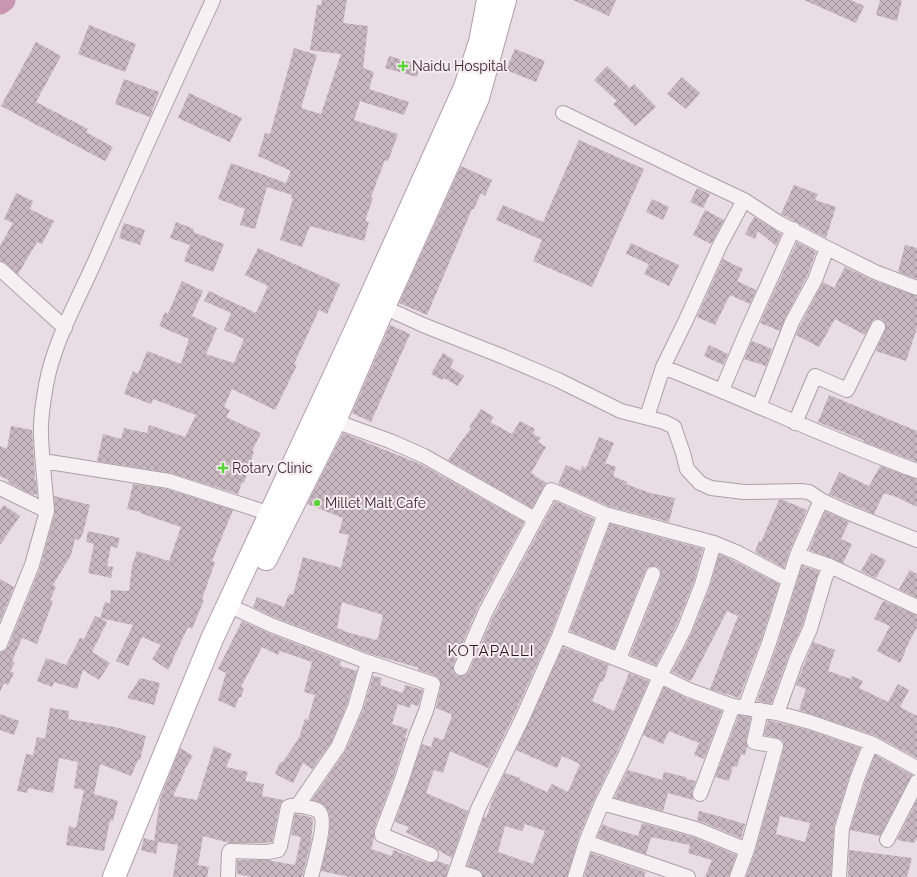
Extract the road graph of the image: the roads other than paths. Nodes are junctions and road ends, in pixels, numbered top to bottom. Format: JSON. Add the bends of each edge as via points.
{"nodes":[{"id":1,"x":213,"y":0,"type":"edge"},
{"id":2,"x":488,"y":0,"type":"edge"},
{"id":3,"x":505,"y":0,"type":"edge"},
{"id":4,"x":563,"y":113,"type":"dead end"},
{"id":5,"x":744,"y":200,"type":"junction"},
{"id":6,"x":793,"y":229,"type":"junction"},
{"id":7,"x":827,"y":248,"type":"junction"},
{"id":8,"x":0,"y":269,"type":"edge"},
{"id":9,"x":917,"y":288,"type":"edge"},
{"id":10,"x":377,"y":303,"type":"junction"},
{"id":11,"x":878,"y":327,"type":"dead end"},
{"id":12,"x":65,"y":328,"type":"junction"},
{"id":13,"x":663,"y":367,"type":"junction"},
{"id":14,"x":722,"y":390,"type":"junction"},
{"id":15,"x":759,"y":407,"type":"junction"},
{"id":16,"x":647,"y":417,"type":"junction"},
{"id":17,"x":326,"y":418,"type":"junction"},
{"id":18,"x":795,"y":423,"type":"junction"},
{"id":19,"x":43,"y":461,"type":"junction"},
{"id":20,"x":917,"y":471,"type":"edge"},
{"id":21,"x":0,"y":488,"type":"edge"},
{"id":22,"x":821,"y":500,"type":"junction"},
{"id":23,"x":47,"y":512,"type":"junction"},
{"id":24,"x":271,"y":514,"type":"junction"},
{"id":25,"x":605,"y":514,"type":"junction"},
{"id":26,"x":535,"y":519,"type":"junction"},
{"id":27,"x":917,"y":540,"type":"edge"},
{"id":28,"x":714,"y":543,"type":"junction"},
{"id":29,"x":797,"y":555,"type":"junction"},
{"id":30,"x":830,"y":566,"type":"junction"},
{"id":31,"x":653,"y":574,"type":"dead end"},
{"id":32,"x":789,"y":580,"type":"junction"},
{"id":33,"x":917,"y":606,"type":"edge"},
{"id":34,"x":234,"y":608,"type":"junction"},
{"id":35,"x":559,"y":636,"type":"junction"},
{"id":36,"x":0,"y":644,"type":"edge"},
{"id":37,"x":619,"y":660,"type":"junction"},
{"id":38,"x":368,"y":662,"type":"junction"},
{"id":39,"x":461,"y":668,"type":"dead end"},
{"id":40,"x":660,"y":676,"type":"junction"},
{"id":41,"x":739,"y":707,"type":"junction"},
{"id":42,"x":760,"y":710,"type":"junction"},
{"id":43,"x":777,"y":713,"type":"junction"},
{"id":44,"x":871,"y":743,"type":"junction"},
{"id":45,"x":917,"y":768,"type":"edge"},
{"id":46,"x":917,"y":782,"type":"edge"},
{"id":47,"x":700,"y":794,"type":"dead end"},
{"id":48,"x":602,"y":803,"type":"junction"},
{"id":49,"x":298,"y":805,"type":"junction"},
{"id":50,"x":887,"y":840,"type":"dead end"},
{"id":51,"x":586,"y":842,"type":"junction"},
{"id":52,"x":746,"y":850,"type":"junction"},
{"id":53,"x":430,"y":854,"type":"dead end"},
{"id":54,"x":455,"y":874,"type":"edge"},
{"id":55,"x":114,"y":877,"type":"edge"},
{"id":56,"x":228,"y":877,"type":"edge"},
{"id":57,"x":312,"y":877,"type":"edge"},
{"id":58,"x":476,"y":877,"type":"edge"},
{"id":59,"x":575,"y":877,"type":"edge"},
{"id":60,"x":688,"y":877,"type":"edge"},
{"id":61,"x":737,"y":877,"type":"edge"},
{"id":62,"x":839,"y":877,"type":"edge"}],
"edges":[{"from":1,"to":12,"type":"street"},
{"from":2,"to":10,"type":"main road","via":[[480,42],[465,87]]},
{"from":3,"to":10,"type":"main road","via":[[478,98]]},
{"from":4,"to":5,"type":"street"},
{"from":5,"to":6,"type":"street"},
{"from":5,"to":13,"type":"street"},
{"from":6,"to":7,"type":"street"},
{"from":6,"to":14,"type":"street"},
{"from":7,"to":9,"type":"street","via":[[875,272]]},
{"from":7,"to":15,"type":"street","via":[[815,280],[787,334]]},
{"from":8,"to":12,"type":"street"},
{"from":10,"to":16,"type":"street","via":[[423,325],[558,380],[621,411]]},
{"from":10,"to":17,"type":"main road"},
{"from":11,"to":18,"type":"street","via":[[847,390],[815,376]]},
{"from":12,"to":19,"type":"street","via":[[52,359],[46,384],[40,436]]},
{"from":13,"to":14,"type":"street"},
{"from":13,"to":16,"type":"street"},
{"from":14,"to":15,"type":"street"},
{"from":15,"to":18,"type":"street"},
{"from":16,"to":22,"type":"street","via":[[674,428],[687,469],[700,483],[711,488],[744,492],[809,492]]},
{"from":17,"to":24,"type":"main road"},
{"from":17,"to":26,"type":"street","via":[[424,456]]},
{"from":17,"to":34,"type":"main road"},
{"from":18,"to":20,"type":"street"},
{"from":19,"to":23,"type":"street"},
{"from":19,"to":24,"type":"street","via":[[169,481]]},
{"from":21,"to":23,"type":"street"},
{"from":22,"to":27,"type":"street"},
{"from":22,"to":29,"type":"street"},
{"from":23,"to":36,"type":"street","via":[[32,565]]},
{"from":24,"to":34,"type":"main road"},
{"from":25,"to":26,"type":"street","via":[[551,490]]},
{"from":25,"to":28,"type":"street"},
{"from":25,"to":35,"type":"street"},
{"from":26,"to":39,"type":"street","via":[[486,611]]},
{"from":28,"to":32,"type":"street"},
{"from":28,"to":40,"type":"street","via":[[702,584],[684,630]]},
{"from":29,"to":30,"type":"street"},
{"from":29,"to":32,"type":"street"},
{"from":30,"to":33,"type":"street"},
{"from":30,"to":43,"type":"street","via":[[810,629]]},
{"from":31,"to":37,"type":"street"},
{"from":32,"to":41,"type":"street","via":[[769,643]]},
{"from":34,"to":38,"type":"street"},
{"from":34,"to":55,"type":"main road","via":[[212,639]]},
{"from":35,"to":37,"type":"street"},
{"from":35,"to":54,"type":"street","via":[[478,809]]},
{"from":37,"to":40,"type":"street"},
{"from":38,"to":49,"type":"street","via":[[355,707],[338,747]]},
{"from":38,"to":53,"type":"street","via":[[433,684],[426,711],[382,832],[382,835],[390,839]]},
{"from":40,"to":41,"type":"street","via":[[689,690]]},
{"from":40,"to":48,"type":"street"},
{"from":41,"to":42,"type":"street"},
{"from":41,"to":47,"type":"street"},
{"from":42,"to":43,"type":"street"},
{"from":42,"to":52,"type":"street","via":[[754,742],[776,746]]},
{"from":43,"to":44,"type":"street"},
{"from":44,"to":45,"type":"street"},
{"from":44,"to":62,"type":"street","via":[[842,828]]},
{"from":46,"to":50,"type":"street"},
{"from":48,"to":51,"type":"street"},
{"from":48,"to":52,"type":"street","via":[[696,829]]},
{"from":49,"to":56,"type":"street","via":[[288,807],[278,850],[230,851]]},
{"from":49,"to":57,"type":"street","via":[[318,810],[322,814],[323,823]]},
{"from":51,"to":59,"type":"street"},
{"from":51,"to":60,"type":"street"},
{"from":52,"to":61,"type":"street"},
{"from":54,"to":58,"type":"street"}]}
